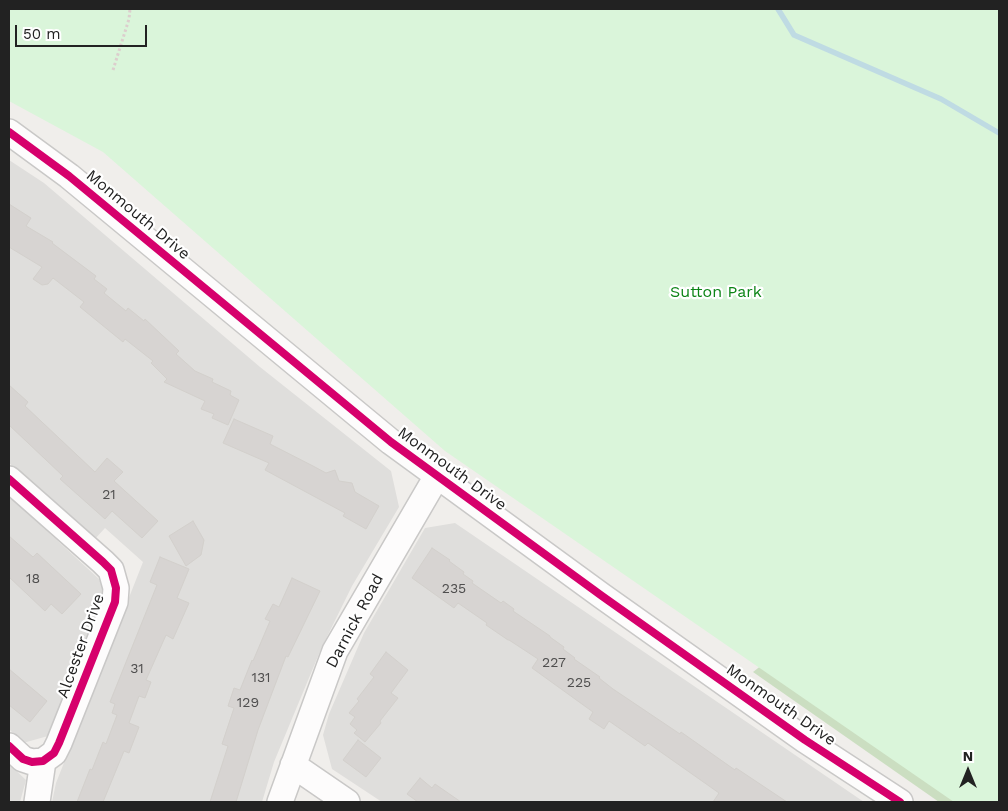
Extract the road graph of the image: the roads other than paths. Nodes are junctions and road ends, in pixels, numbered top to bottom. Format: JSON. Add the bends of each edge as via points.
{"nodes":[{"id":1,"x":9,"y":132,"type":"edge"},
{"id":2,"x":437,"y":476,"type":"junction"},
{"id":3,"x":9,"y":479,"type":"edge"},
{"id":4,"x":9,"y":746,"type":"edge"},
{"id":5,"x":43,"y":761,"type":"junction"},
{"id":6,"x":293,"y":765,"type":"junction"},
{"id":7,"x":37,"y":802,"type":"edge"},
{"id":8,"x":280,"y":802,"type":"edge"},
{"id":9,"x":347,"y":802,"type":"edge"},
{"id":10,"x":900,"y":802,"type":"edge"}],
"edges":[{"from":1,"to":2,"type":"street","name":"Monmouth Drive","via":[[70,176],[391,442]]},
{"from":2,"to":6,"type":"street","name":"Darnick Road","via":[[335,651]]},
{"from":2,"to":10,"type":"street","name":"Monmouth Drive","via":[[773,717]]},
{"from":3,"to":5,"type":"street","name":"Alcester Drive","via":[[111,570],[116,588],[115,602],[59,743],[54,754]]},
{"from":4,"to":5,"type":"street","via":[[22,759]]},
{"from":5,"to":7,"type":"street"},
{"from":6,"to":8,"type":"street","name":"Darnick Road"},
{"from":6,"to":9,"type":"street"}]}
